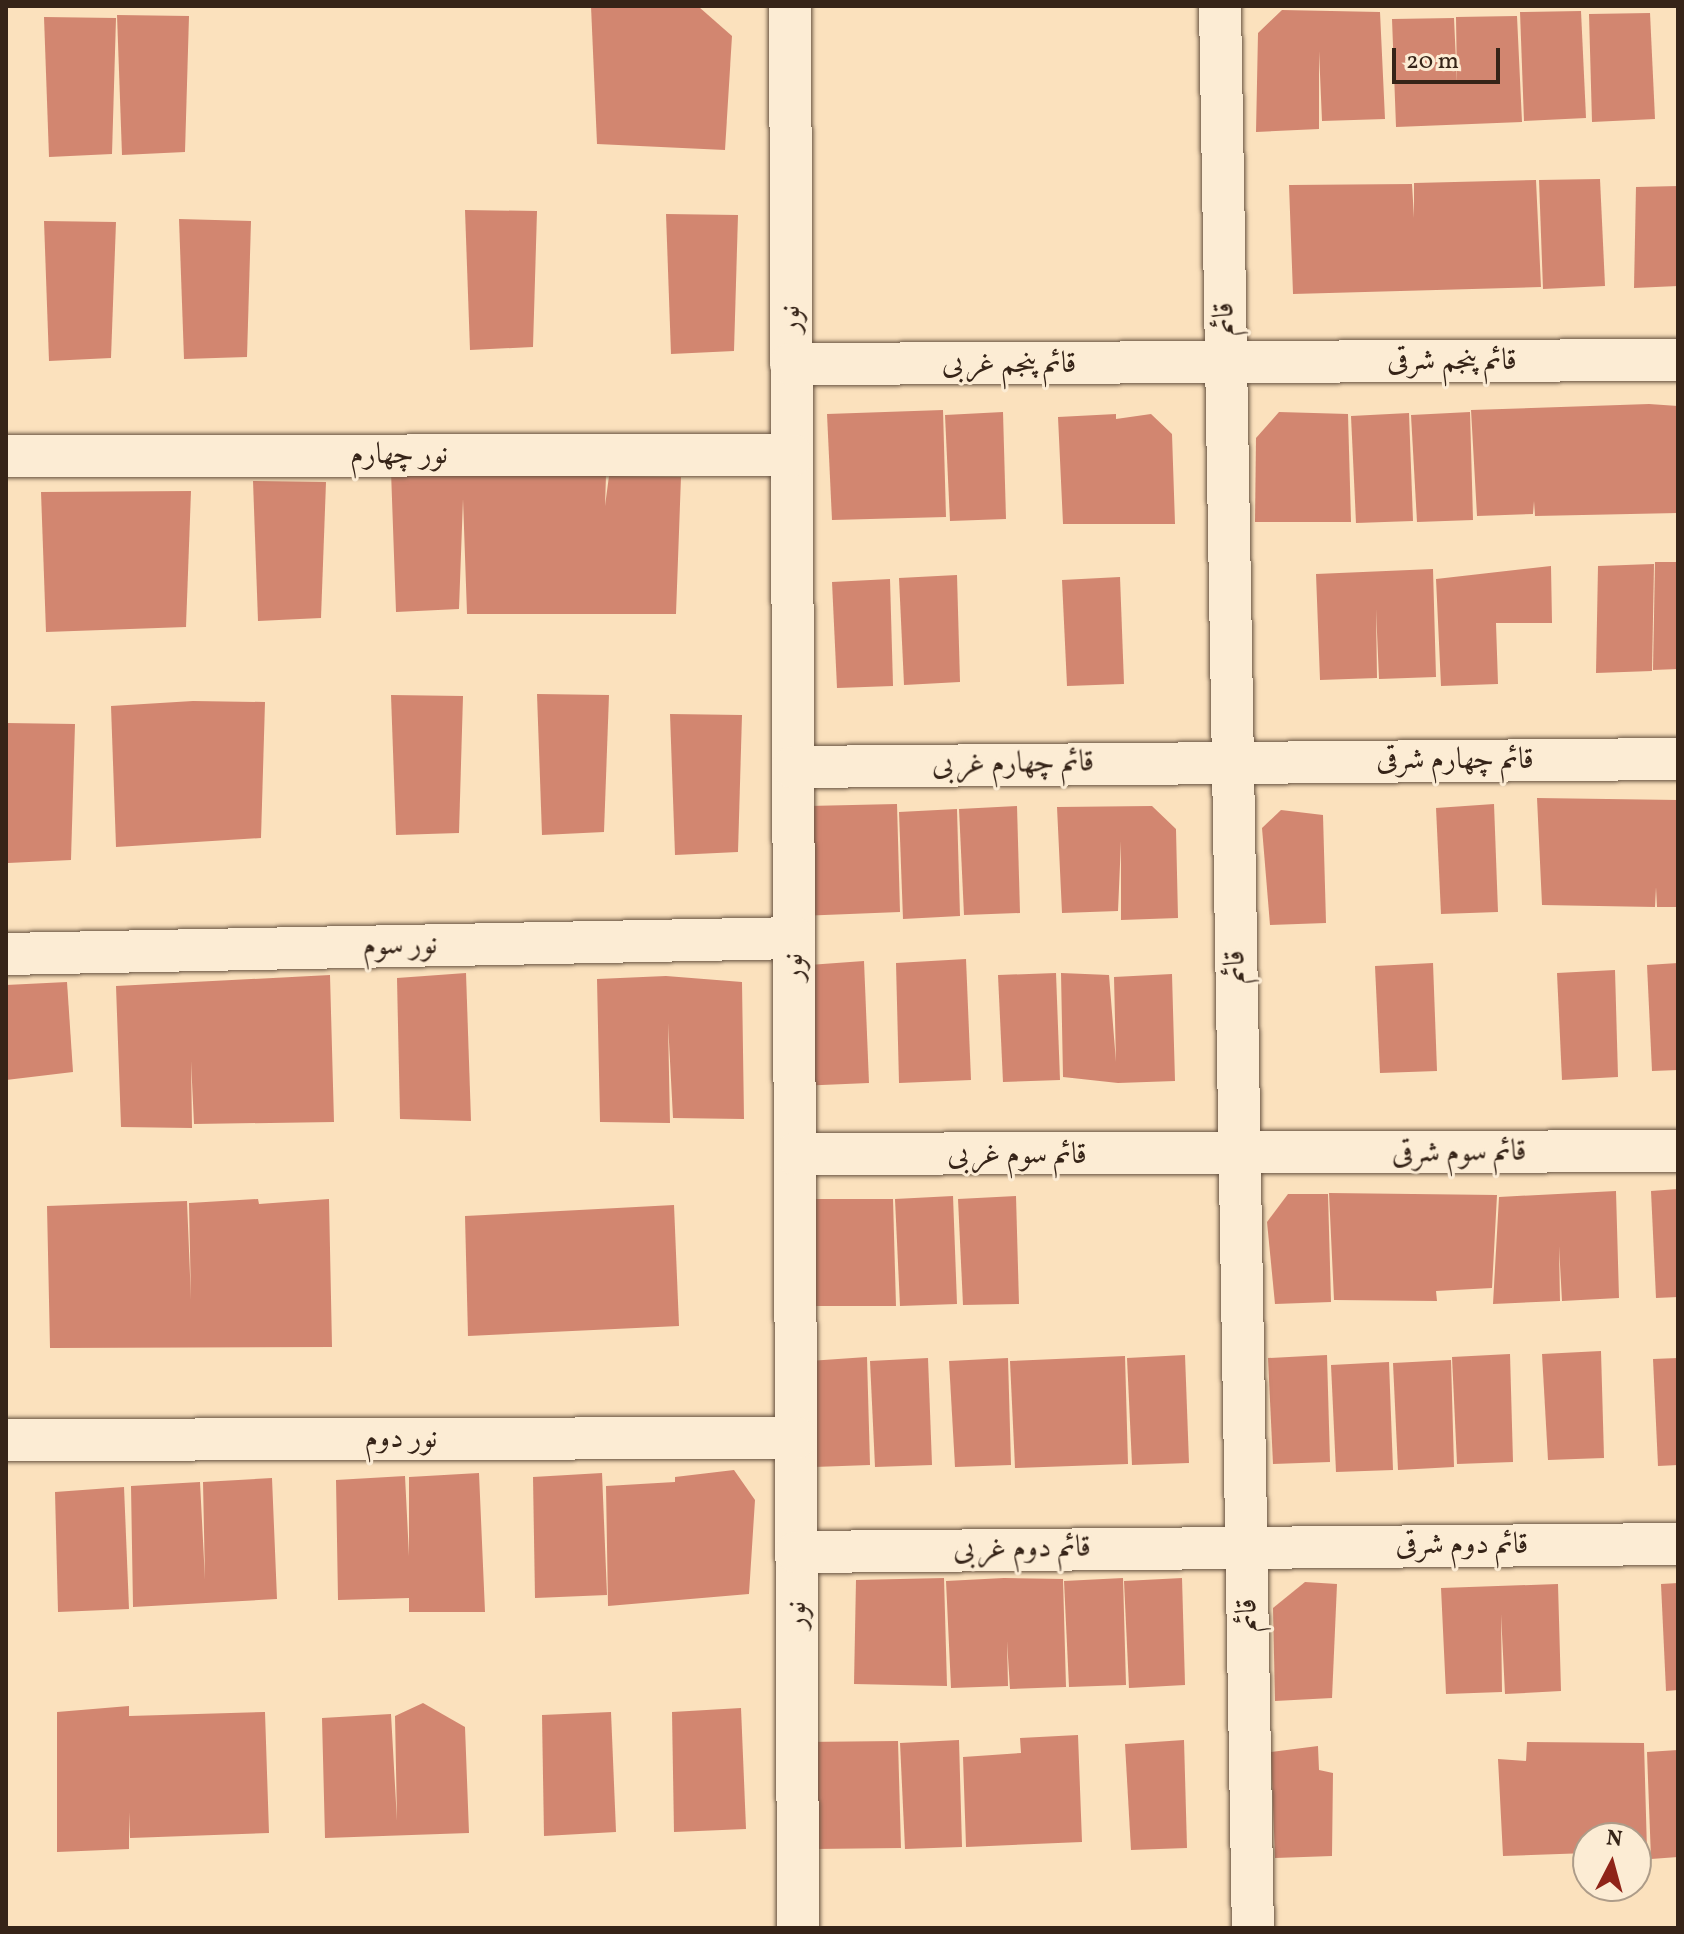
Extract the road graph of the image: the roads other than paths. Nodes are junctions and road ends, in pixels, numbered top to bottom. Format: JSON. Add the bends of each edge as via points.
{"nodes":[{"id":1,"x":790,"y":6,"type":"edge"},
{"id":2,"x":1220,"y":6,"type":"edge"},
{"id":3,"x":1678,"y":360,"type":"edge"},
{"id":4,"x":1226,"y":363,"type":"junction"},
{"id":5,"x":791,"y":364,"type":"junction"},
{"id":6,"x":792,"y":455,"type":"junction"},
{"id":7,"x":6,"y":456,"type":"edge"},
{"id":8,"x":1678,"y":759,"type":"edge"},
{"id":9,"x":1233,"y":761,"type":"junction"},
{"id":10,"x":793,"y":767,"type":"junction"},
{"id":11,"x":794,"y":938,"type":"junction"},
{"id":12,"x":6,"y":954,"type":"edge"},
{"id":13,"x":1678,"y":1151,"type":"edge"},
{"id":14,"x":795,"y":1154,"type":"junction"},
{"id":15,"x":1240,"y":1155,"type":"junction"},
{"id":16,"x":796,"y":1438,"type":"junction"},
{"id":17,"x":6,"y":1440,"type":"edge"},
{"id":18,"x":1678,"y":1544,"type":"edge"},
{"id":19,"x":1247,"y":1547,"type":"junction"},
{"id":20,"x":797,"y":1552,"type":"junction"},
{"id":21,"x":798,"y":1928,"type":"edge"},
{"id":22,"x":1253,"y":1928,"type":"edge"}],
"edges":[{"from":1,"to":5,"type":"street","name":"نور"},
{"from":2,"to":4,"type":"street","name":"قائم"},
{"from":3,"to":4,"type":"street","name":"قائم پنجم شرقی"},
{"from":4,"to":5,"type":"street","name":"قائم پنجم غربی"},
{"from":4,"to":9,"type":"street","name":"قائم"},
{"from":5,"to":6,"type":"street","name":"نور"},
{"from":6,"to":7,"type":"street","name":"نور چهارم"},
{"from":6,"to":10,"type":"street","name":"نور"},
{"from":8,"to":9,"type":"street","name":"قائم چهارم شرقی"},
{"from":9,"to":10,"type":"street","name":"قائم چهارم غربی"},
{"from":9,"to":15,"type":"street","name":"قائم"},
{"from":10,"to":11,"type":"street","name":"نور"},
{"from":11,"to":12,"type":"street","name":"نور سوم"},
{"from":11,"to":14,"type":"street","name":"نور"},
{"from":13,"to":15,"type":"street","name":"قائم سوم شرقی"},
{"from":14,"to":15,"type":"street","name":"قائم سوم غربی"},
{"from":14,"to":16,"type":"street","name":"نور"},
{"from":15,"to":19,"type":"street","name":"قائم"},
{"from":16,"to":17,"type":"street","name":"نور دوم"},
{"from":16,"to":20,"type":"street","name":"نور"},
{"from":18,"to":19,"type":"street","name":"قائم دوم شرقی"},
{"from":19,"to":20,"type":"street","name":"قائم دوم غربی"},
{"from":19,"to":22,"type":"street","name":"قائم"},
{"from":20,"to":21,"type":"street","name":"نور"}]}
